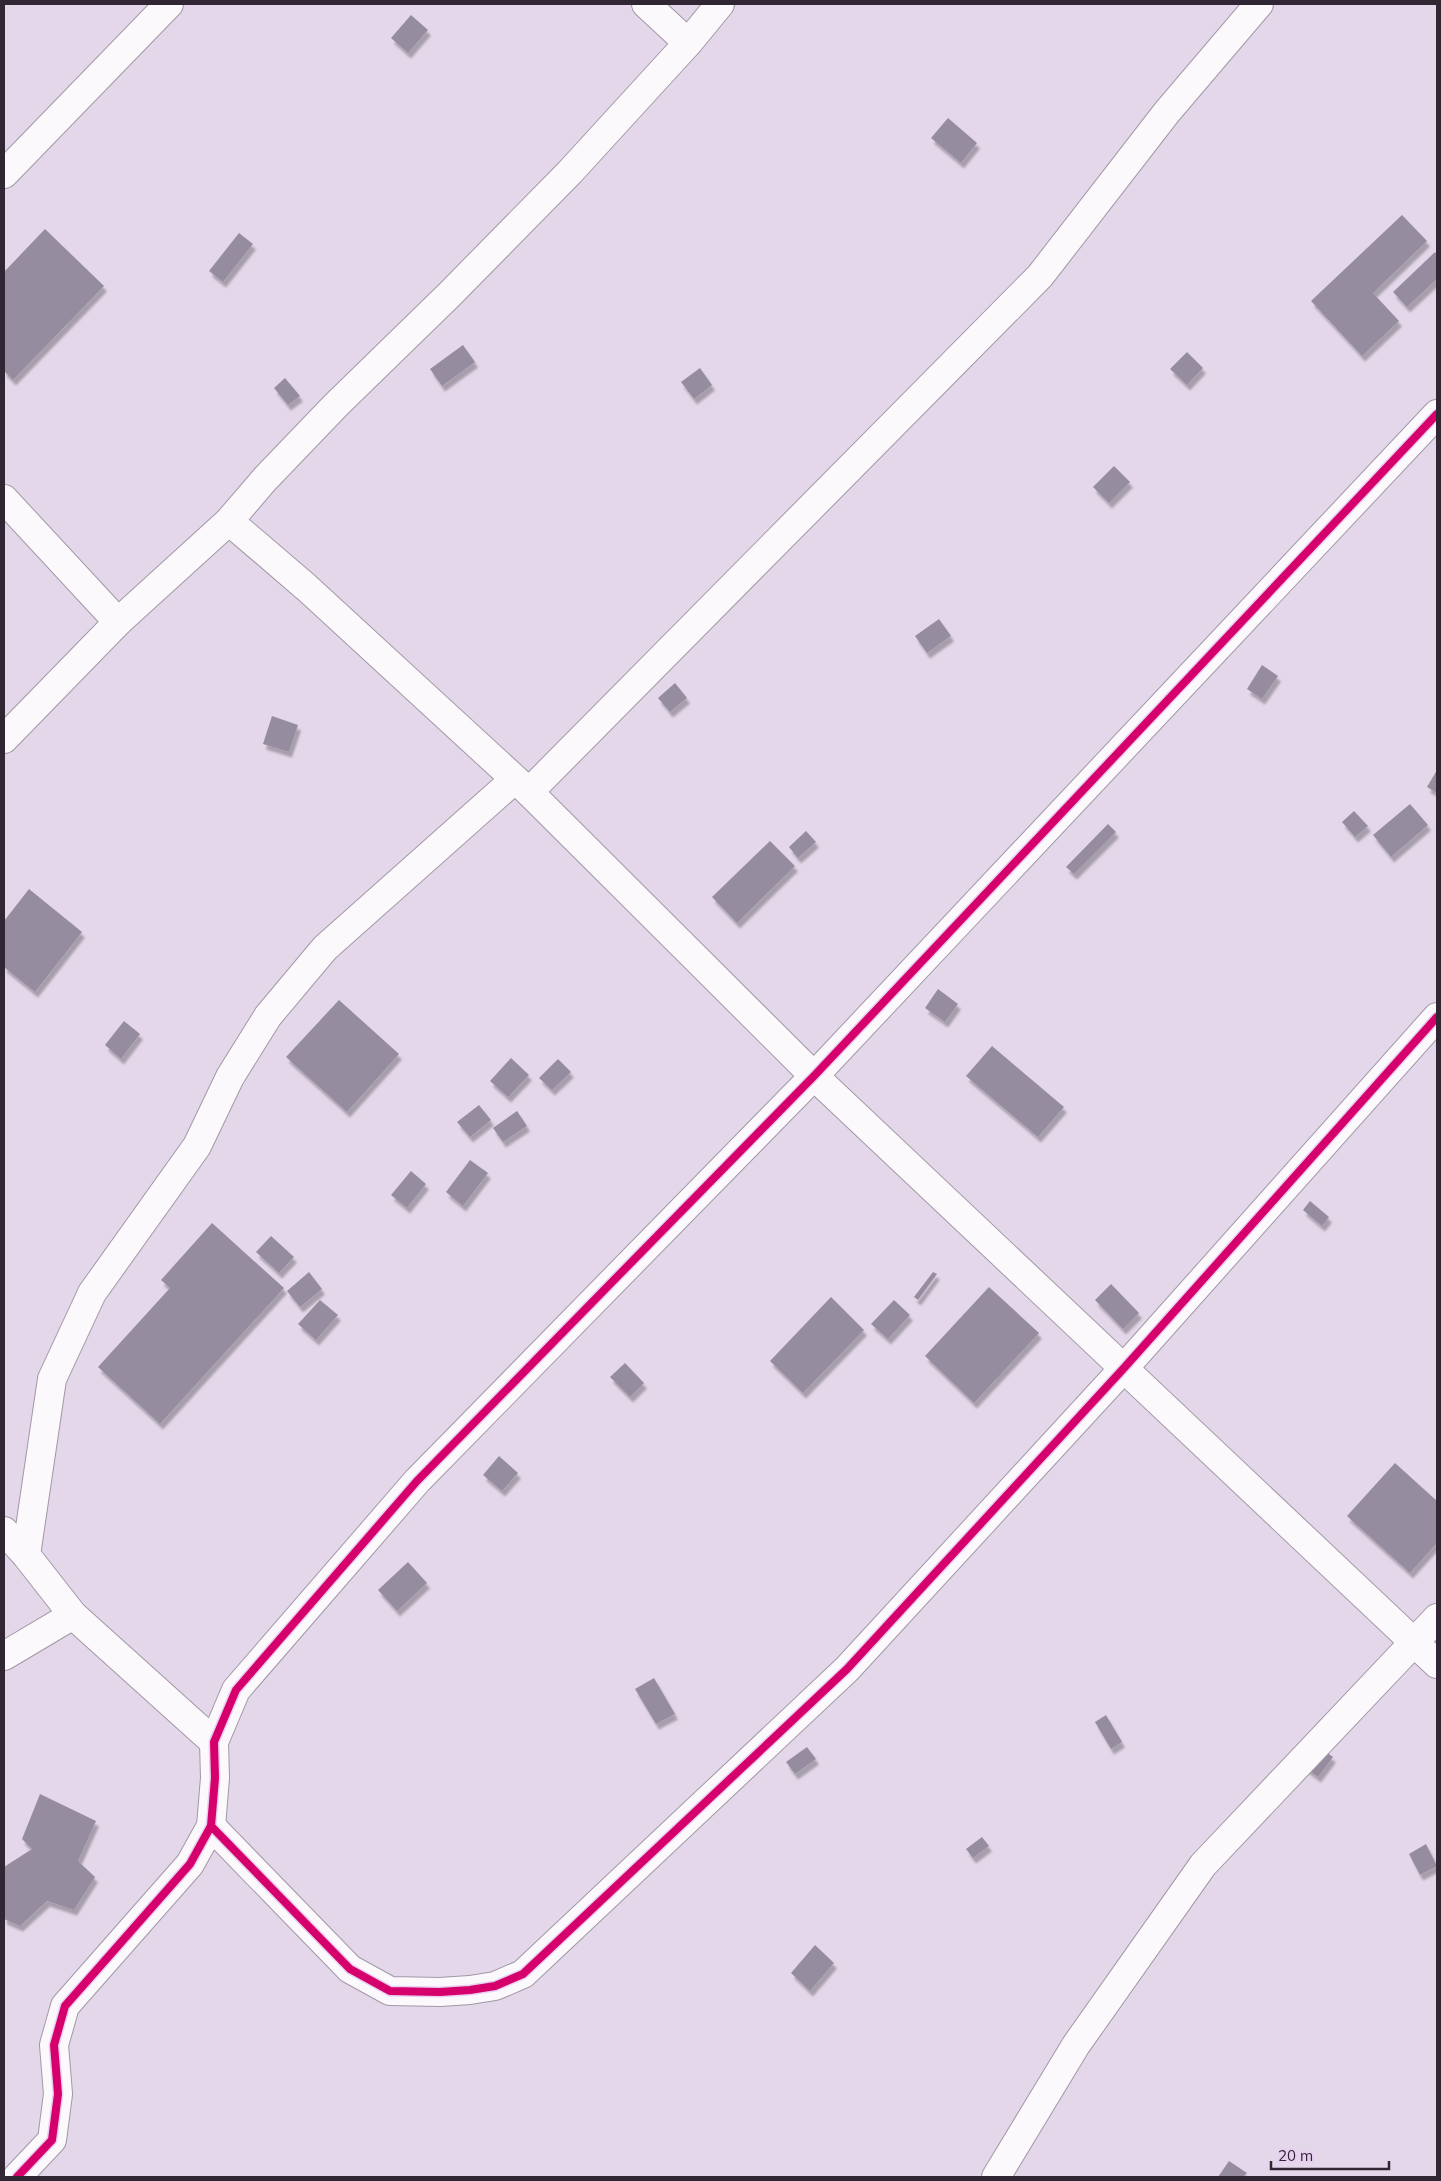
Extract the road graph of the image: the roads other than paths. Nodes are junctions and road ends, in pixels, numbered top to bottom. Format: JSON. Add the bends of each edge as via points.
{"nodes":[{"id":1,"x":169,"y":4,"type":"edge"},
{"id":2,"x":646,"y":4,"type":"edge"},
{"id":3,"x":720,"y":4,"type":"edge"},
{"id":4,"x":1259,"y":4,"type":"edge"},
{"id":5,"x":688,"y":43,"type":"junction"},
{"id":6,"x":4,"y":174,"type":"edge"},
{"id":7,"x":1437,"y":414,"type":"edge"},
{"id":8,"x":4,"y":498,"type":"edge"},
{"id":9,"x":229,"y":521,"type":"junction"},
{"id":10,"x":118,"y":622,"type":"junction"},
{"id":11,"x":4,"y":739,"type":"edge"},
{"id":12,"x":521,"y":786,"type":"junction"},
{"id":13,"x":1437,"y":1017,"type":"edge"},
{"id":14,"x":814,"y":1076,"type":"junction"},
{"id":15,"x":1124,"y":1368,"type":"junction"},
{"id":16,"x":4,"y":1531,"type":"edge"},
{"id":17,"x":26,"y":1555,"type":"junction"},
{"id":18,"x":73,"y":1615,"type":"junction"},
{"id":19,"x":1437,"y":1618,"type":"edge"},
{"id":20,"x":1414,"y":1642,"type":"junction"},
{"id":21,"x":4,"y":1656,"type":"edge"},
{"id":22,"x":1437,"y":1664,"type":"edge"},
{"id":23,"x":214,"y":1742,"type":"junction"},
{"id":24,"x":211,"y":1826,"type":"junction"},
{"id":25,"x":17,"y":2177,"type":"edge"},
{"id":26,"x":996,"y":2177,"type":"edge"}],
"edges":[{"from":1,"to":6,"type":"street"},
{"from":2,"to":5,"type":"street"},
{"from":3,"to":5,"type":"street"},
{"from":4,"to":12,"type":"street","via":[[1167,112],[1040,276]]},
{"from":5,"to":9,"type":"street","via":[[570,172],[336,405]]},
{"from":7,"to":14,"type":"street"},
{"from":8,"to":10,"type":"street"},
{"from":9,"to":10,"type":"street"},
{"from":9,"to":12,"type":"street","via":[[306,587]]},
{"from":10,"to":11,"type":"street"},
{"from":12,"to":14,"type":"street"},
{"from":12,"to":17,"type":"street","via":[[325,948],[275,1009],[230,1077],[197,1146],[92,1293],[52,1380]]},
{"from":13,"to":15,"type":"street"},
{"from":14,"to":15,"type":"street"},
{"from":14,"to":23,"type":"street","via":[[417,1481],[236,1690]]},
{"from":15,"to":20,"type":"street"},
{"from":15,"to":24,"type":"street","via":[[847,1669],[523,1974],[496,1986],[470,1990],[390,1991],[350,1969]]},
{"from":16,"to":17,"type":"street"},
{"from":17,"to":18,"type":"street"},
{"from":18,"to":21,"type":"street"},
{"from":18,"to":23,"type":"street"},
{"from":19,"to":20,"type":"street"},
{"from":20,"to":22,"type":"street"},
{"from":20,"to":26,"type":"street","via":[[1203,1865],[1076,2045]]},
{"from":23,"to":24,"type":"street"},
{"from":24,"to":25,"type":"street","via":[[190,1864],[65,2006],[54,2045],[58,2094],[52,2140]]}]}
